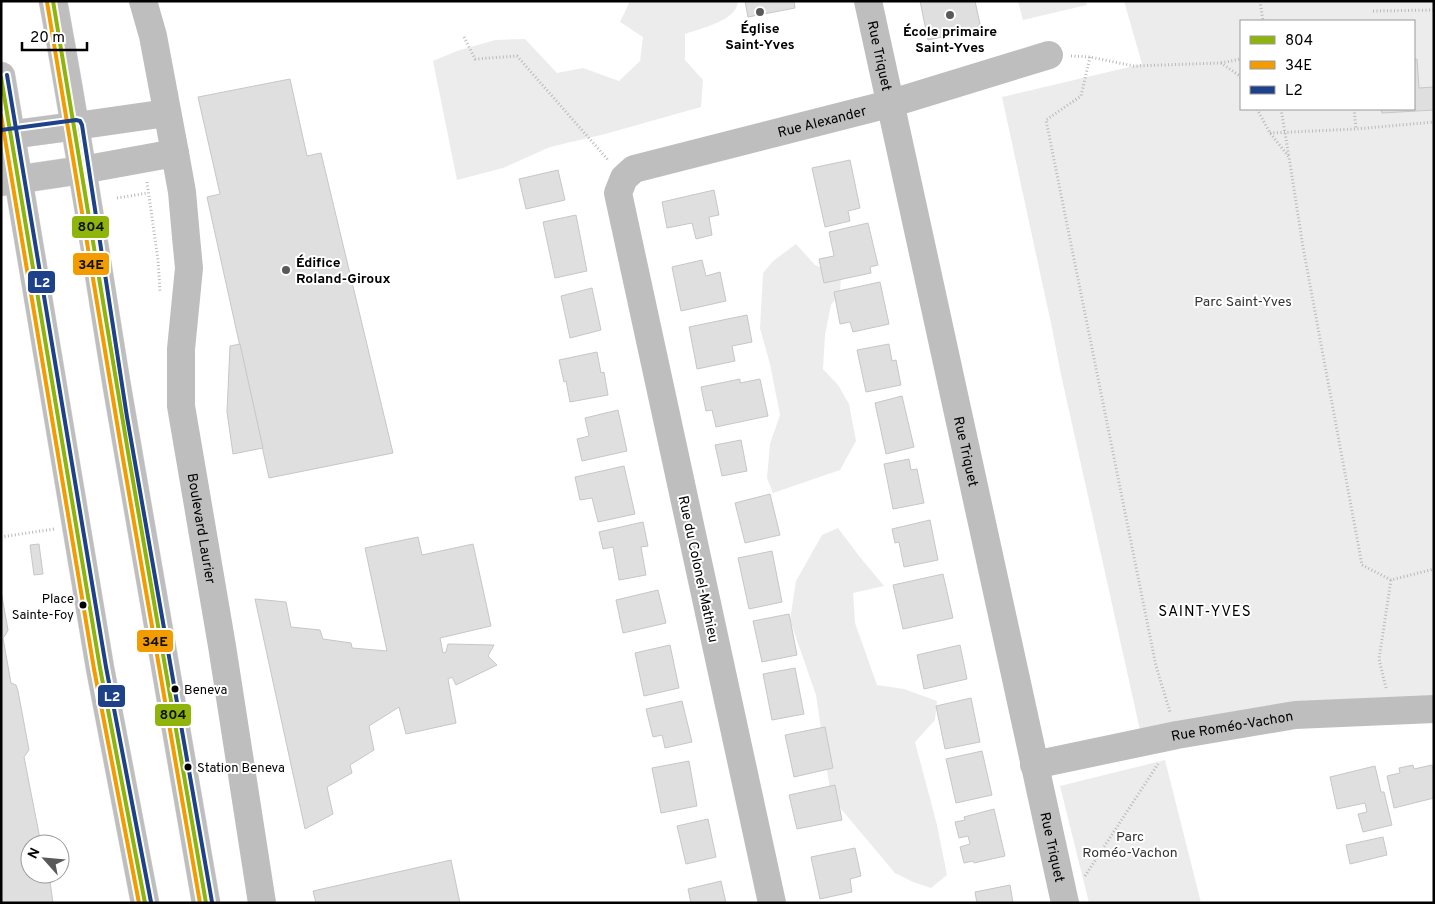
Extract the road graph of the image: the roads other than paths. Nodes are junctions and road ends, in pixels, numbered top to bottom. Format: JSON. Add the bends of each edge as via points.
{"nodes":[{"id":1,"x":53,"y":1,"type":"edge"},
{"id":2,"x":143,"y":1,"type":"edge"},
{"id":3,"x":868,"y":1,"type":"edge"},
{"id":4,"x":1049,"y":55,"type":"road end"},
{"id":5,"x":1,"y":76,"type":"edge"},
{"id":6,"x":889,"y":104,"type":"junction"},
{"id":7,"x":167,"y":113,"type":"junction"},
{"id":8,"x":76,"y":126,"type":"junction"},
{"id":9,"x":6,"y":136,"type":"edge"},
{"id":10,"x":175,"y":153,"type":"junction"},
{"id":11,"x":82,"y":170,"type":"junction"},
{"id":12,"x":624,"y":178,"type":"joint"},
{"id":13,"x":10,"y":181,"type":"edge"},
{"id":14,"x":1434,"y":709,"type":"edge"},
{"id":15,"x":1034,"y":765,"type":"junction"},
{"id":16,"x":145,"y":903,"type":"edge"},
{"id":17,"x":206,"y":903,"type":"edge"},
{"id":18,"x":262,"y":903,"type":"edge"},
{"id":19,"x":772,"y":903,"type":"edge"},
{"id":20,"x":1065,"y":903,"type":"edge"}],
"edges":[{"from":1,"to":8,"type":"main road"},
{"from":2,"to":7,"type":"main road","name":"Boulevard Laurier"},
{"from":3,"to":6,"type":"main road","name":"Rue Triquet"},
{"from":4,"to":6,"type":"main road","name":"Rue Alexander"},
{"from":5,"to":9,"type":"main road"},
{"from":6,"to":12,"type":"main road","name":"Rue Alexander","via":[[634,168]]},
{"from":6,"to":15,"type":"main road","name":"Rue Triquet"},
{"from":7,"to":8,"type":"main road"},
{"from":7,"to":10,"type":"main road","name":"Boulevard Laurier"},
{"from":8,"to":9,"type":"main road"},
{"from":8,"to":11,"type":"main road"},
{"from":9,"to":13,"type":"main road"},
{"from":10,"to":11,"type":"main road"},
{"from":10,"to":18,"type":"main road","name":"Boulevard Laurier","via":[[189,268],[181,349],[181,406]]},
{"from":11,"to":13,"type":"main road"},
{"from":11,"to":17,"type":"main road"},
{"from":12,"to":19,"type":"main road","name":"Rue du Colonel-Mathieu","via":[[618,193]]},
{"from":13,"to":16,"type":"main road"},
{"from":14,"to":15,"type":"main road","name":"Rue Roméo-Vachon","via":[[1295,715],[1177,735]]},
{"from":15,"to":20,"type":"main road","name":"Rue Triquet"}]}
